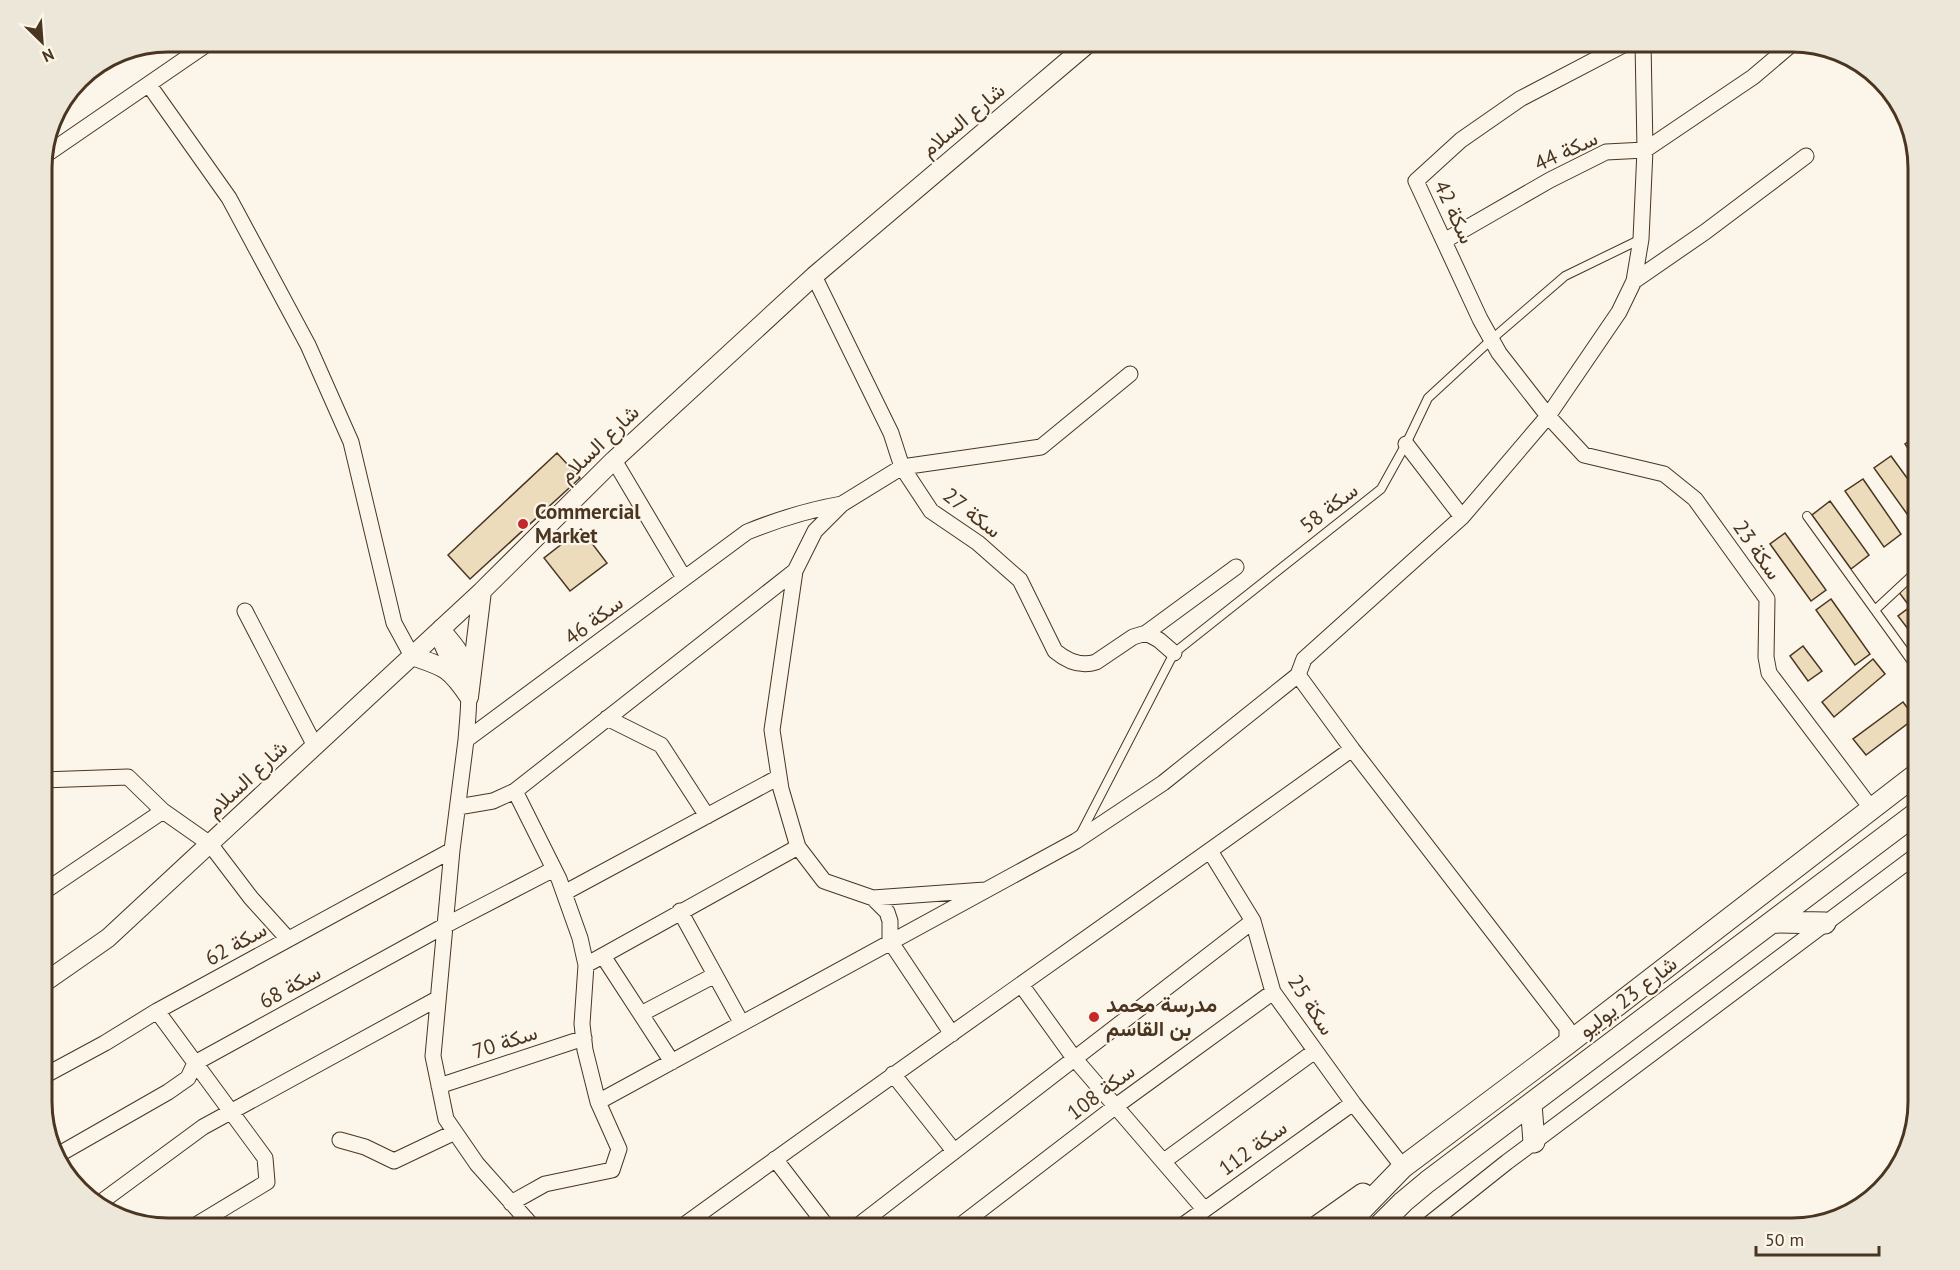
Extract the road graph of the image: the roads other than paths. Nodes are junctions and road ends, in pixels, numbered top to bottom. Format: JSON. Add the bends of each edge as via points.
{"nodes":[{"id":1,"x":1078,"y":52,"type":"edge"},
{"id":2,"x":1610,"y":52,"type":"edge"},
{"id":3,"x":1643,"y":52,"type":"edge"},
{"id":4,"x":1782,"y":52,"type":"edge"},
{"id":5,"x":194,"y":53,"type":"edge"},
{"id":6,"x":149,"y":85,"type":"junction"},
{"id":7,"x":54,"y":149,"type":"edge"},
{"id":8,"x":1645,"y":150,"type":"junction"},
{"id":9,"x":1806,"y":156,"type":"dead end"},
{"id":10,"x":1641,"y":238,"type":"junction"},
{"id":11,"x":1444,"y":241,"type":"junction"},
{"id":12,"x":814,"y":276,"type":"junction"},
{"id":13,"x":1634,"y":281,"type":"junction"},
{"id":14,"x":1492,"y":339,"type":"junction"},
{"id":15,"x":1130,"y":374,"type":"dead end"},
{"id":16,"x":1548,"y":416,"type":"junction"},
{"id":17,"x":1406,"y":444,"type":"junction"},
{"id":18,"x":614,"y":460,"type":"junction"},
{"id":19,"x":902,"y":468,"type":"junction"},
{"id":20,"x":842,"y":504,"type":"junction"},
{"id":21,"x":1808,"y":516,"type":"dead end"},
{"id":22,"x":1462,"y":517,"type":"junction"},
{"id":23,"x":1236,"y":567,"type":"dead end"},
{"id":24,"x":795,"y":571,"type":"junction"},
{"id":25,"x":684,"y":578,"type":"junction"},
{"id":26,"x":1908,"y":579,"type":"edge"},
{"id":27,"x":482,"y":591,"type":"junction"},
{"id":28,"x":1875,"y":610,"type":"junction"},
{"id":29,"x":245,"y":611,"type":"dead end"},
{"id":30,"x":441,"y":627,"type":"junction"},
{"id":31,"x":1146,"y":633,"type":"junction"},
{"id":32,"x":1174,"y":653,"type":"junction"},
{"id":33,"x":412,"y":656,"type":"junction"},
{"id":34,"x":1908,"y":656,"type":"edge"},
{"id":35,"x":1298,"y":675,"type":"junction"},
{"id":36,"x":457,"y":679,"type":"junction"},
{"id":37,"x":469,"y":697,"type":"junction"},
{"id":38,"x":607,"y":718,"type":"junction"},
{"id":39,"x":466,"y":740,"type":"junction"},
{"id":40,"x":315,"y":746,"type":"junction"},
{"id":41,"x":1352,"y":749,"type":"junction"},
{"id":42,"x":779,"y":777,"type":"junction"},
{"id":43,"x":53,"y":780,"type":"edge"},
{"id":44,"x":1908,"y":780,"type":"edge"},
{"id":45,"x":515,"y":791,"type":"junction"},
{"id":46,"x":458,"y":807,"type":"junction"},
{"id":47,"x":1871,"y":808,"type":"junction"},
{"id":48,"x":163,"y":812,"type":"junction"},
{"id":49,"x":707,"y":816,"type":"junction"},
{"id":50,"x":1908,"y":820,"type":"edge"},
{"id":51,"x":1076,"y":841,"type":"junction"},
{"id":52,"x":210,"y":844,"type":"junction"},
{"id":53,"x":798,"y":847,"type":"junction"},
{"id":54,"x":452,"y":850,"type":"junction"},
{"id":55,"x":1210,"y":851,"type":"junction"},
{"id":56,"x":1908,"y":861,"type":"edge"},
{"id":57,"x":554,"y":869,"type":"junction"},
{"id":58,"x":53,"y":886,"type":"edge"},
{"id":59,"x":985,"y":890,"type":"junction"},
{"id":60,"x":564,"y":893,"type":"junction"},
{"id":61,"x":873,"y":898,"type":"junction"},
{"id":62,"x":680,"y":911,"type":"junction"},
{"id":63,"x":1252,"y":921,"type":"junction"},
{"id":64,"x":1772,"y":922,"type":"junction"},
{"id":65,"x":1825,"y":923,"type":"junction"},
{"id":66,"x":446,"y":925,"type":"junction"},
{"id":67,"x":288,"y":939,"type":"junction"},
{"id":68,"x":890,"y":941,"type":"junction"},
{"id":69,"x":603,"y":956,"type":"junction"},
{"id":70,"x":586,"y":965,"type":"junction"},
{"id":71,"x":715,"y":975,"type":"junction"},
{"id":72,"x":53,"y":976,"type":"edge"},
{"id":73,"x":1022,"y":986,"type":"junction"},
{"id":74,"x":1273,"y":992,"type":"junction"},
{"id":75,"x":437,"y":999,"type":"junction"},
{"id":76,"x":157,"y":1011,"type":"junction"},
{"id":77,"x":641,"y":1014,"type":"junction"},
{"id":78,"x":741,"y":1022,"type":"junction"},
{"id":79,"x":951,"y":1034,"type":"junction"},
{"id":80,"x":1572,"y":1035,"type":"junction"},
{"id":81,"x":584,"y":1038,"type":"junction"},
{"id":82,"x":1315,"y":1051,"type":"junction"},
{"id":83,"x":1074,"y":1058,"type":"junction"},
{"id":84,"x":672,"y":1062,"type":"junction"},
{"id":85,"x":195,"y":1063,"type":"junction"},
{"id":86,"x":53,"y":1071,"type":"edge"},
{"id":87,"x":893,"y":1074,"type":"junction"},
{"id":88,"x":439,"y":1086,"type":"junction"},
{"id":89,"x":597,"y":1102,"type":"junction"},
{"id":90,"x":1353,"y":1103,"type":"junction"},
{"id":91,"x":1531,"y":1104,"type":"junction"},
{"id":92,"x":1116,"y":1106,"type":"junction"},
{"id":93,"x":231,"y":1112,"type":"junction"},
{"id":94,"x":455,"y":1132,"type":"junction"},
{"id":95,"x":340,"y":1140,"type":"dead end"},
{"id":96,"x":1534,"y":1142,"type":"junction"},
{"id":97,"x":954,"y":1151,"type":"junction"},
{"id":98,"x":64,"y":1152,"type":"edge"},
{"id":99,"x":776,"y":1159,"type":"junction"},
{"id":100,"x":1164,"y":1161,"type":"junction"},
{"id":101,"x":1403,"y":1167,"type":"junction"},
{"id":102,"x":105,"y":1199,"type":"edge"},
{"id":103,"x":1402,"y":1202,"type":"junction"},
{"id":104,"x":511,"y":1203,"type":"junction"},
{"id":105,"x":1204,"y":1209,"type":"junction"},
{"id":106,"x":208,"y":1218,"type":"edge"},
{"id":107,"x":525,"y":1218,"type":"edge"},
{"id":108,"x":694,"y":1218,"type":"edge"},
{"id":109,"x":820,"y":1218,"type":"edge"},
{"id":110,"x":868,"y":1218,"type":"edge"},
{"id":111,"x":970,"y":1218,"type":"edge"},
{"id":112,"x":1192,"y":1218,"type":"edge"},
{"id":113,"x":1329,"y":1218,"type":"edge"},
{"id":114,"x":1354,"y":1218,"type":"edge"},
{"id":115,"x":1387,"y":1218,"type":"edge"},
{"id":116,"x":1394,"y":1218,"type":"edge"},
{"id":117,"x":1437,"y":1218,"type":"edge"}],
"edges":[{"from":1,"to":12,"type":"street","name":"شارع السلام"},
{"from":2,"to":11,"type":"street","name":"سكة 42","via":[[1520,99],[1461,140],[1416,181]]},
{"from":3,"to":8,"type":"street"},
{"from":4,"to":8,"type":"street","via":[[1753,77]]},
{"from":5,"to":6,"type":"street"},
{"from":6,"to":7,"type":"street"},
{"from":6,"to":33,"type":"street","via":[[229,198],[308,345],[351,442],[394,623]]},
{"from":8,"to":10,"type":"street"},
{"from":8,"to":11,"type":"street","name":"سكة 44","via":[[1606,152]]},
{"from":9,"to":13,"type":"street"},
{"from":10,"to":13,"type":"street"},
{"from":10,"to":14,"type":"lane","name":"سكة 58","via":[[1565,276]]},
{"from":11,"to":14,"type":"street","name":"سكة 42"},
{"from":12,"to":18,"type":"street","name":"شارع السلام"},
{"from":12,"to":19,"type":"street","name":"سكة 27","via":[[891,433]]},
{"from":13,"to":16,"type":"street","via":[[1619,312]]},
{"from":14,"to":16,"type":"street","name":"سكة 42"},
{"from":14,"to":17,"type":"lane","name":"سكة 58","via":[[1428,398]]},
{"from":15,"to":19,"type":"street","via":[[1041,447]]},
{"from":16,"to":22,"type":"street"},
{"from":16,"to":47,"type":"street","name":"سكة 23","via":[[1584,455],[1664,474],[1695,499],[1767,599],[1769,673]]},
{"from":17,"to":22,"type":"street"},
{"from":17,"to":32,"type":"lane","name":"سكة 58","via":[[1381,489]]},
{"from":18,"to":25,"type":"street"},
{"from":18,"to":27,"type":"street","name":"شارع السلام"},
{"from":19,"to":20,"type":"street"},
{"from":19,"to":31,"type":"street","name":"سكة 27","via":[[931,511],[978,543],[1020,580],[1055,651],[1064,659],[1090,664]]},
{"from":20,"to":24,"type":"street","via":[[815,531]]},
{"from":20,"to":25,"type":"street","name":"سكة 46","via":[[785,517],[747,532]]},
{"from":21,"to":28,"type":"lane"},
{"from":22,"to":35,"type":"street","via":[[1304,659]]},
{"from":23,"to":31,"type":"street","name":"سكة 27"},
{"from":24,"to":38,"type":"street"},
{"from":24,"to":42,"type":"street","via":[[772,730]]},
{"from":25,"to":39,"type":"street","name":"سكة 46"},
{"from":26,"to":28,"type":"lane"},
{"from":27,"to":30,"type":"street","name":"شارع السلام"},
{"from":27,"to":37,"type":"street"},
{"from":28,"to":34,"type":"lane"},
{"from":29,"to":40,"type":"street"},
{"from":30,"to":33,"type":"street","name":"شارع السلام"},
{"from":30,"to":36,"type":"street","via":[[441,645]]},
{"from":30,"to":37,"type":"street","via":[[459,651]]},
{"from":31,"to":32,"type":"street"},
{"from":32,"to":51,"type":"lane","name":"سكة 58"},
{"from":33,"to":36,"type":"street","via":[[444,667]]},
{"from":33,"to":40,"type":"street","name":"شارع السلام"},
{"from":35,"to":41,"type":"street"},
{"from":35,"to":51,"type":"street","via":[[1163,783]]},
{"from":36,"to":37,"type":"street"},
{"from":37,"to":39,"type":"street"},
{"from":38,"to":45,"type":"street"},
{"from":38,"to":49,"type":"street","via":[[661,746]]},
{"from":39,"to":46,"type":"street"},
{"from":40,"to":52,"type":"street","name":"شارع السلام"},
{"from":41,"to":55,"type":"street"},
{"from":41,"to":80,"type":"street"},
{"from":42,"to":49,"type":"street"},
{"from":42,"to":53,"type":"street"},
{"from":43,"to":48,"type":"street","via":[[128,777]]},
{"from":44,"to":47,"type":"main road","name":"شارع 23 يوليو"},
{"from":45,"to":46,"type":"street","via":[[493,801]]},
{"from":45,"to":57,"type":"street"},
{"from":46,"to":54,"type":"street"},
{"from":47,"to":80,"type":"main road","name":"شارع 23 يوليو"},
{"from":48,"to":52,"type":"street"},
{"from":48,"to":58,"type":"street"},
{"from":49,"to":60,"type":"street"},
{"from":50,"to":64,"type":"main road","name":"شارع 23 يوليو"},
{"from":51,"to":59,"type":"street"},
{"from":52,"to":67,"type":"street","via":[[250,898]]},
{"from":52,"to":72,"type":"street","name":"شارع السلام","via":[[108,938]]},
{"from":53,"to":61,"type":"street","via":[[824,881]]},
{"from":53,"to":62,"type":"street"},
{"from":54,"to":66,"type":"street"},
{"from":54,"to":67,"type":"street","name":"سكة 62"},
{"from":55,"to":63,"type":"street","name":"سكة 25"},
{"from":55,"to":73,"type":"street"},
{"from":56,"to":65,"type":"street"},
{"from":57,"to":60,"type":"street"},
{"from":57,"to":66,"type":"street","name":"سكة 68"},
{"from":59,"to":61,"type":"street"},
{"from":59,"to":68,"type":"street"},
{"from":60,"to":70,"type":"street"},
{"from":61,"to":68,"type":"street","via":[[887,912]]},
{"from":62,"to":69,"type":"street"},
{"from":62,"to":71,"type":"street"},
{"from":63,"to":74,"type":"street","name":"سكة 25"},
{"from":63,"to":83,"type":"street"},
{"from":64,"to":65,"type":"main road"},
{"from":64,"to":91,"type":"main road","name":"شارع 23 يوليو"},
{"from":65,"to":96,"type":"street"},
{"from":66,"to":75,"type":"street"},
{"from":66,"to":85,"type":"street","name":"سكة 68"},
{"from":67,"to":76,"type":"street","name":"سكة 62"},
{"from":68,"to":78,"type":"street"},
{"from":68,"to":79,"type":"street"},
{"from":69,"to":70,"type":"street"},
{"from":69,"to":77,"type":"street"},
{"from":70,"to":81,"type":"street"},
{"from":71,"to":77,"type":"street"},
{"from":71,"to":78,"type":"street"},
{"from":73,"to":79,"type":"street"},
{"from":73,"to":83,"type":"street"},
{"from":74,"to":82,"type":"street","name":"سكة 25"},
{"from":74,"to":92,"type":"street","name":"سكة 108"},
{"from":75,"to":88,"type":"street","via":[[433,1056]]},
{"from":75,"to":93,"type":"street"},
{"from":76,"to":85,"type":"street"},
{"from":76,"to":86,"type":"street","name":"سكة 62"},
{"from":77,"to":84,"type":"street"},
{"from":78,"to":84,"type":"street"},
{"from":79,"to":87,"type":"street"},
{"from":80,"to":101,"type":"main road","name":"شارع 23 يوليو"},
{"from":81,"to":88,"type":"street","name":"سكة 70"},
{"from":81,"to":89,"type":"street"},
{"from":82,"to":90,"type":"street","name":"سكة 25"},
{"from":82,"to":100,"type":"street"},
{"from":83,"to":92,"type":"street"},
{"from":83,"to":97,"type":"street"},
{"from":84,"to":89,"type":"street"},
{"from":85,"to":93,"type":"street"},
{"from":85,"to":98,"type":"street","name":"سكة 68","via":[[188,1078],[174,1088]]},
{"from":87,"to":97,"type":"street"},
{"from":87,"to":99,"type":"street"},
{"from":88,"to":94,"type":"street","via":[[446,1119]]},
{"from":89,"to":104,"type":"street","via":[[619,1149],[612,1170],[545,1184]]},
{"from":90,"to":101,"type":"street","name":"سكة 25"},
{"from":90,"to":105,"type":"street","name":"سكة 112"},
{"from":91,"to":96,"type":"main road"},
{"from":91,"to":103,"type":"main road","name":"شارع 23 يوليو"},
{"from":92,"to":100,"type":"street"},
{"from":92,"to":111,"type":"street","name":"سكة 108"},
{"from":93,"to":102,"type":"street","via":[[203,1127]]},
{"from":93,"to":106,"type":"street","via":[[265,1158],[267,1182]]},
{"from":94,"to":95,"type":"street","via":[[394,1161]]},
{"from":94,"to":104,"type":"street"},
{"from":96,"to":117,"type":"street"},
{"from":97,"to":110,"type":"street"},
{"from":99,"to":108,"type":"street"},
{"from":99,"to":109,"type":"street"},
{"from":100,"to":105,"type":"street"},
{"from":101,"to":113,"type":"main road"},
{"from":101,"to":114,"type":"main road","name":"شارع 23 يوليو"},
{"from":103,"to":115,"type":"main road","name":"شارع 23 يوليو"},
{"from":103,"to":116,"type":"main road"},
{"from":104,"to":107,"type":"street"},
{"from":105,"to":112,"type":"street","name":"سكة 112"}]}
